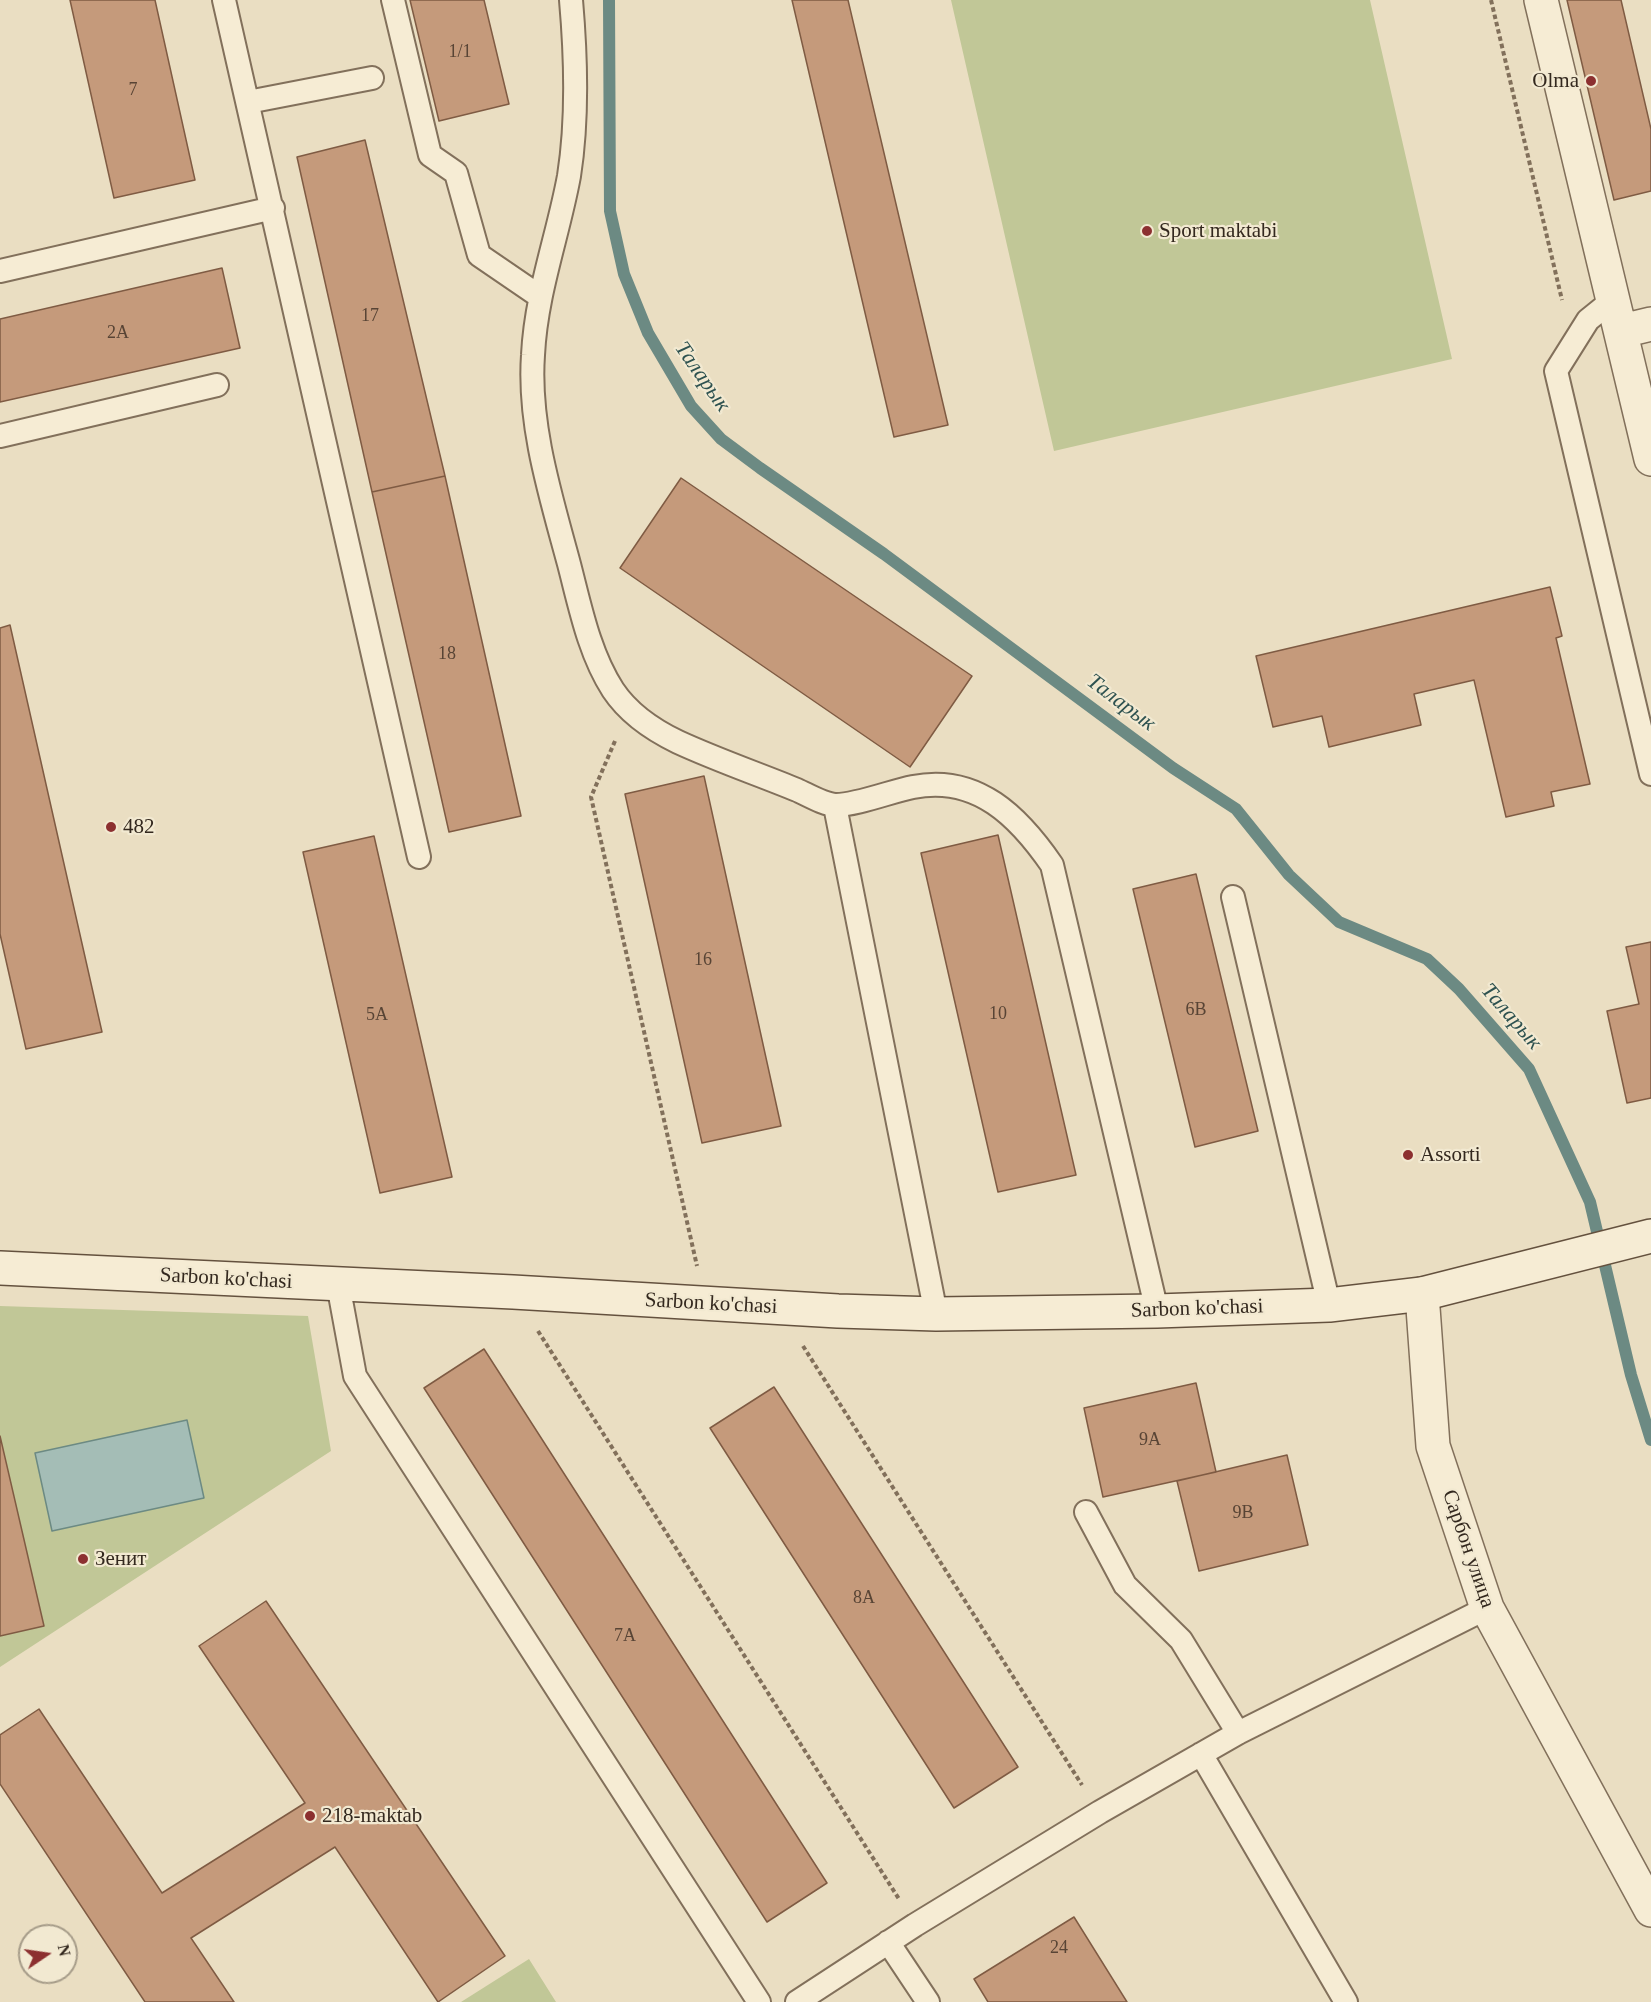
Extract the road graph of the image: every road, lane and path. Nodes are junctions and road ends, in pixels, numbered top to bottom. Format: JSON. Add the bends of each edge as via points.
{"nodes":[{"id":1,"x":224,"y":0,"type":"edge"},
{"id":2,"x":393,"y":0,"type":"edge"},
{"id":3,"x":571,"y":0,"type":"edge"},
{"id":4,"x":1491,"y":0,"type":"edge"},
{"id":5,"x":1541,"y":0,"type":"edge"},
{"id":6,"x":372,"y":78,"type":"dead end"},
{"id":7,"x":248,"y":102,"type":"junction"},
{"id":8,"x":273,"y":208,"type":"junction"},
{"id":9,"x":0,"y":271,"type":"edge"},
{"id":10,"x":539,"y":296,"type":"junction"},
{"id":11,"x":1614,"y":299,"type":"junction"},
{"id":12,"x":1637,"y":328,"type":"edge"},
{"id":13,"x":1572,"y":342,"type":"junction"},
{"id":14,"x":217,"y":385,"type":"dead end"},
{"id":15,"x":0,"y":436,"type":"edge"},
{"id":16,"x":1651,"y":459,"type":"edge"},
{"id":17,"x":628,"y":710,"type":"junction"},
{"id":18,"x":1651,"y":774,"type":"edge"},
{"id":19,"x":835,"y":806,"type":"junction"},
{"id":20,"x":419,"y":856,"type":"dead end"},
{"id":21,"x":1233,"y":897,"type":"dead end"},
{"id":22,"x":1641,"y":1239,"type":"edge"},
{"id":23,"x":0,"y":1268,"type":"edge"},
{"id":24,"x":338,"y":1284,"type":"junction"},
{"id":25,"x":513,"y":1292,"type":"junction"},
{"id":26,"x":1422,"y":1294,"type":"junction"},
{"id":27,"x":705,"y":1304,"type":"junction"},
{"id":28,"x":1329,"y":1305,"type":"junction"},
{"id":29,"x":778,"y":1307,"type":"junction"},
{"id":30,"x":1157,"y":1311,"type":"junction"},
{"id":31,"x":936,"y":1314,"type":"junction"},
{"id":32,"x":1086,"y":1512,"type":"dead end"},
{"id":33,"x":1486,"y":1608,"type":"junction"},
{"id":34,"x":1238,"y":1733,"type":"junction"},
{"id":35,"x":1201,"y":1754,"type":"junction"},
{"id":36,"x":1100,"y":1812,"type":"junction"},
{"id":37,"x":1651,"y":1910,"type":"edge"},
{"id":38,"x":915,"y":1925,"type":"junction"},
{"id":39,"x":888,"y":1942,"type":"junction"},
{"id":40,"x":759,"y":2002,"type":"edge"},
{"id":41,"x":797,"y":2002,"type":"edge"},
{"id":42,"x":928,"y":2002,"type":"edge"},
{"id":43,"x":1346,"y":2002,"type":"edge"}],
"edges":[{"from":1,"to":7,"type":"lane"},
{"from":2,"to":10,"type":"lane","via":[[430,155],[456,173],[479,255]]},
{"from":3,"to":10,"type":"lane","via":[[575,96],[569,174]]},
{"from":4,"to":13,"type":"path"},
{"from":5,"to":11,"type":"street"},
{"from":6,"to":7,"type":"lane"},
{"from":7,"to":8,"type":"lane"},
{"from":8,"to":9,"type":"lane"},
{"from":8,"to":20,"type":"lane"},
{"from":10,"to":17,"type":"lane","via":[[532,357],[545,473],[584,622],[601,670]]},
{"from":11,"to":12,"type":"street"},
{"from":11,"to":13,"type":"lane","via":[[1588,320]]},
{"from":12,"to":16,"type":"street"},
{"from":13,"to":18,"type":"lane","via":[[1556,371]]},
{"from":14,"to":15,"type":"lane"},
{"from":17,"to":19,"type":"lane","via":[[679,742]]},
{"from":17,"to":27,"type":"path","via":[[591,797]]},
{"from":19,"to":30,"type":"lane","via":[[917,786],[965,789],[984,796],[1029,831],[1052,865]]},
{"from":19,"to":31,"type":"lane"},
{"from":21,"to":28,"type":"lane"},
{"from":22,"to":26,"type":"street"},
{"from":23,"to":24,"type":"street","name":"Sarbon ko'chasi"},
{"from":24,"to":25,"type":"street","name":"Sarbon ko'chasi"},
{"from":24,"to":40,"type":"lane","via":[[355,1376]]},
{"from":25,"to":27,"type":"street","name":"Sarbon ko'chasi"},
{"from":25,"to":38,"type":"path"},
{"from":26,"to":28,"type":"street","name":"Sarbon ko'chasi"},
{"from":26,"to":33,"type":"street","name":"Сарбон улица","via":[[1433,1446]]},
{"from":27,"to":29,"type":"street","name":"Sarbon ko'chasi"},
{"from":28,"to":30,"type":"street","name":"Sarbon ko'chasi"},
{"from":29,"to":31,"type":"street","name":"Sarbon ko'chasi"},
{"from":29,"to":36,"type":"path"},
{"from":30,"to":31,"type":"street","name":"Sarbon ko'chasi"},
{"from":32,"to":34,"type":"lane","via":[[1125,1585],[1181,1640]]},
{"from":33,"to":34,"type":"lane"},
{"from":33,"to":37,"type":"street","name":"Сарбон улица"},
{"from":34,"to":35,"type":"lane"},
{"from":35,"to":36,"type":"lane"},
{"from":35,"to":43,"type":"lane"},
{"from":36,"to":38,"type":"lane"},
{"from":38,"to":39,"type":"lane"},
{"from":39,"to":41,"type":"lane"},
{"from":39,"to":42,"type":"lane"}]}
